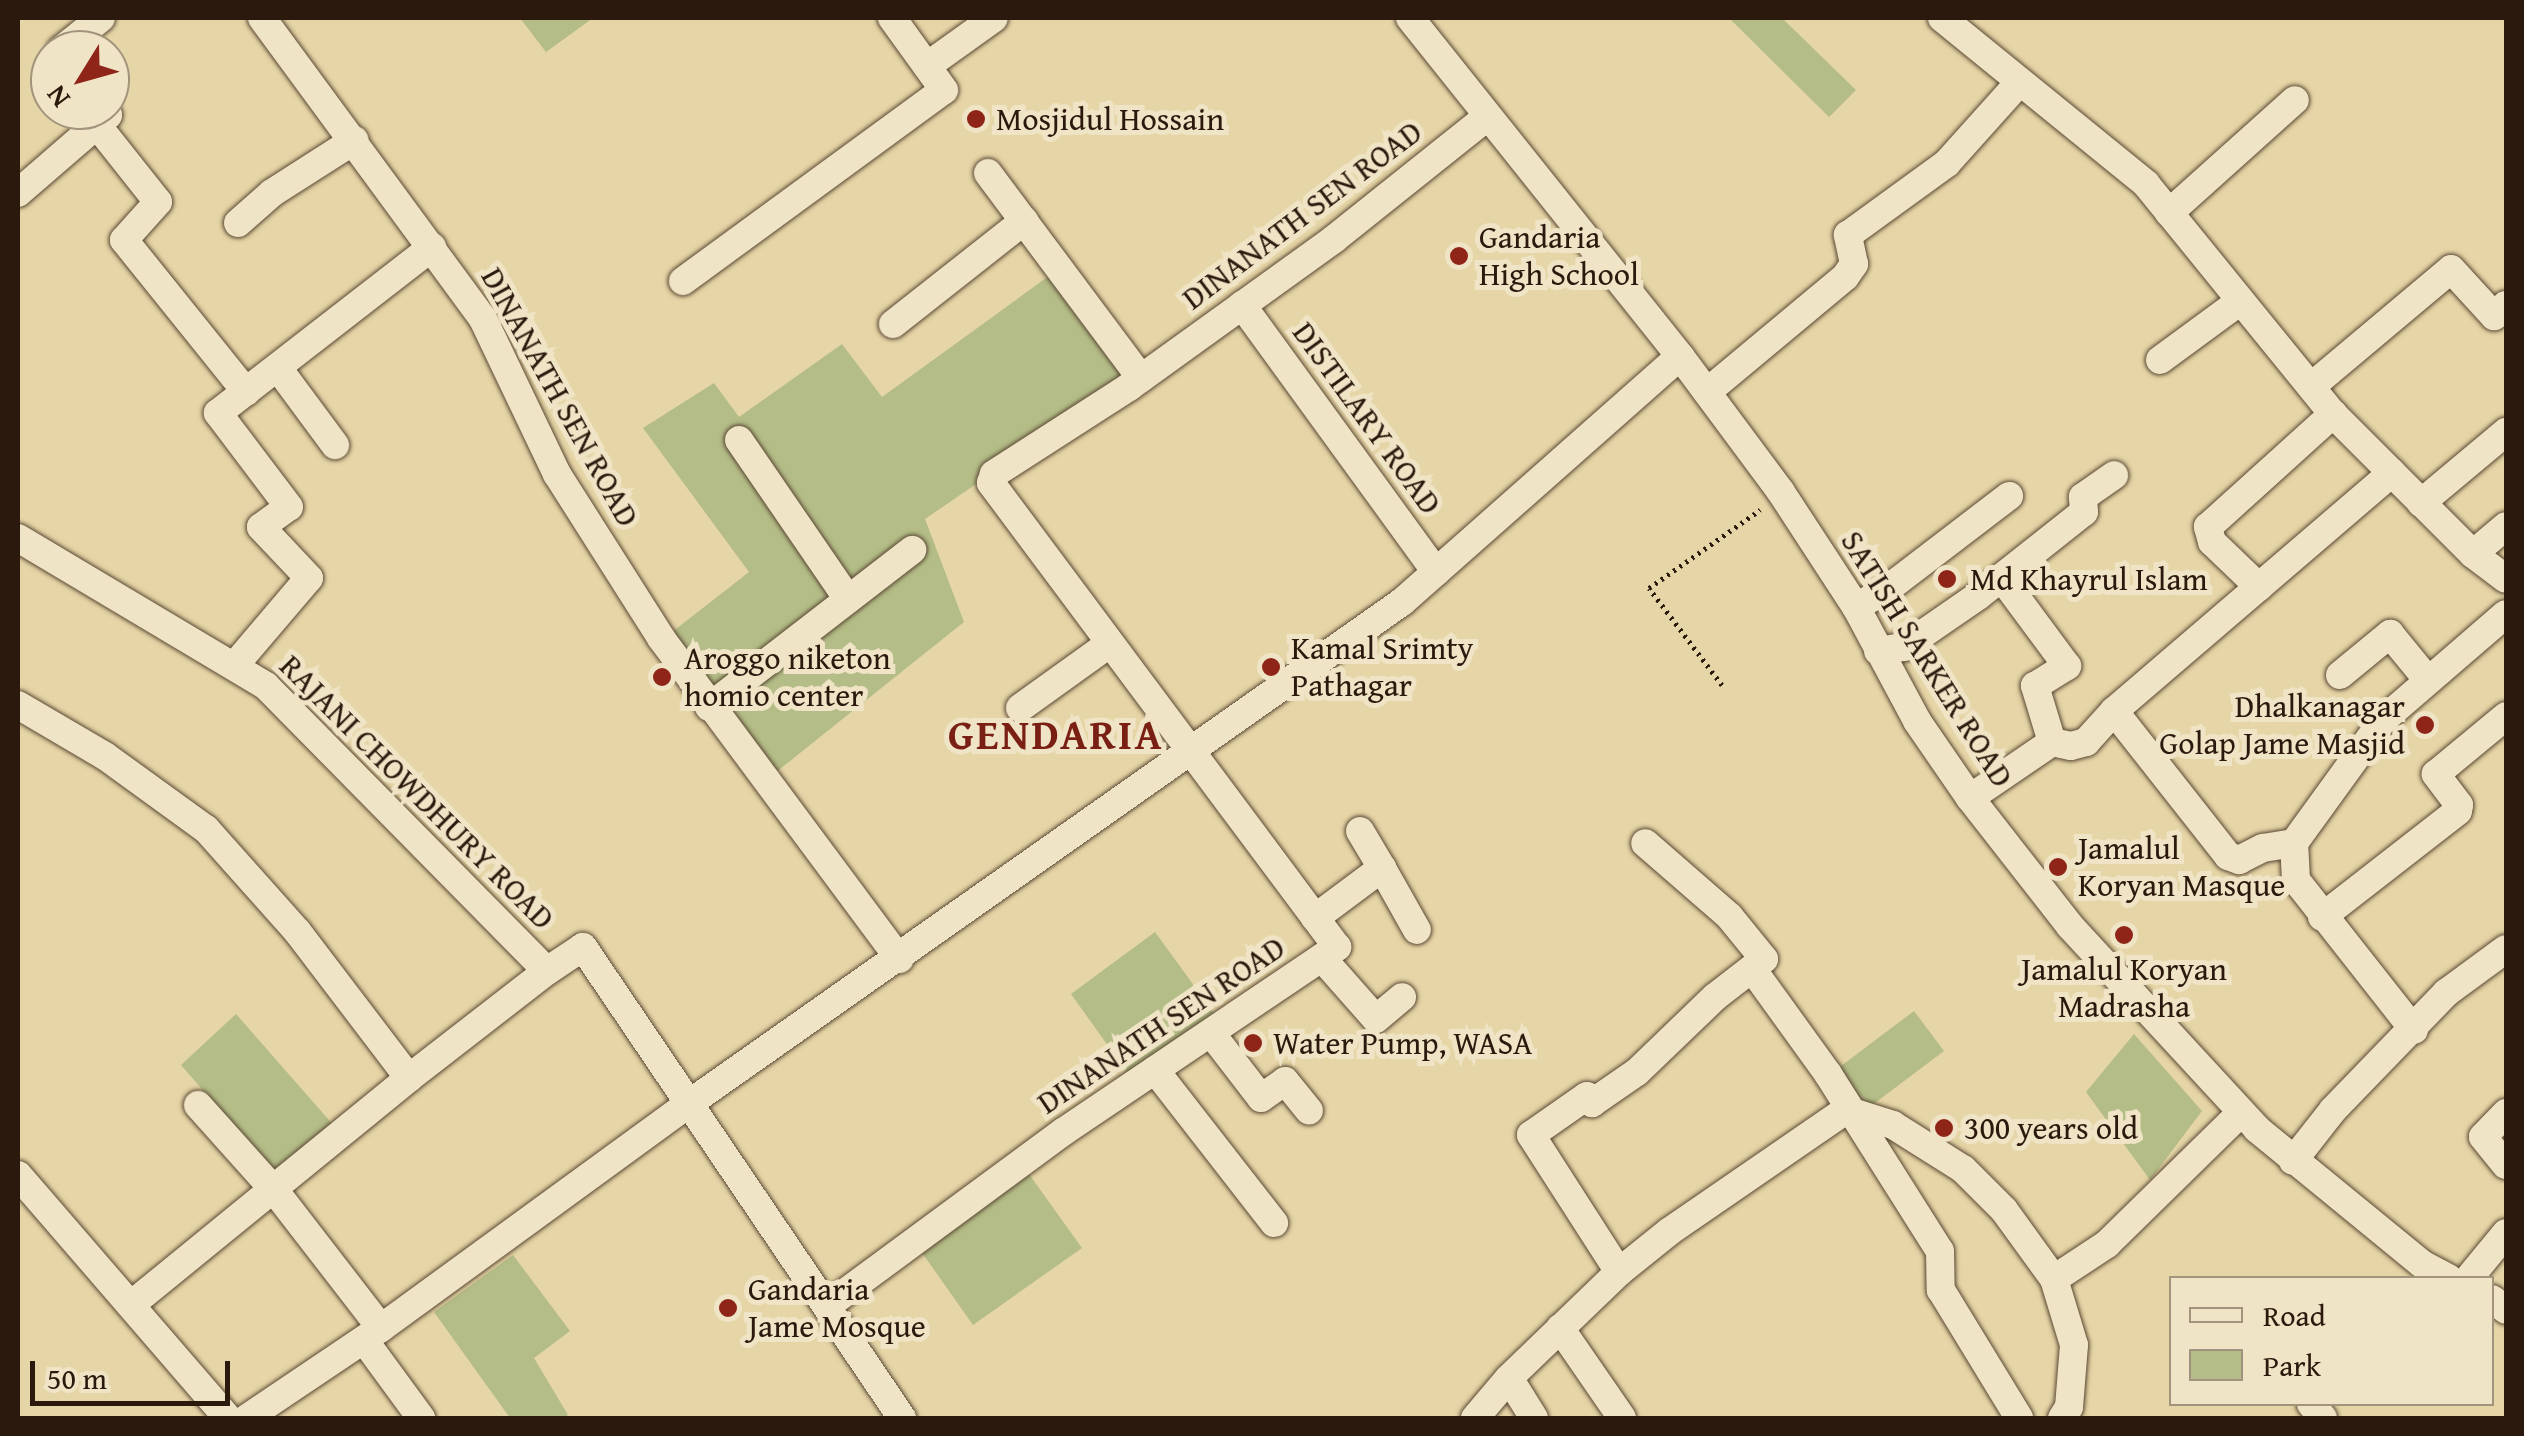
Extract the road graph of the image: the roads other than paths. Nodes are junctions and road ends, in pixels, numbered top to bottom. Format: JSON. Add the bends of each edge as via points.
{"nodes":[{"id":1,"x":262,"y":18,"type":"edge"},
{"id":2,"x":892,"y":18,"type":"edge"},
{"id":3,"x":994,"y":18,"type":"edge"},
{"id":4,"x":1410,"y":18,"type":"edge"},
{"id":5,"x":1942,"y":18,"type":"edge"},
{"id":6,"x":927,"y":66,"type":"junction"},
{"id":7,"x":2018,"y":84,"type":"junction"},
{"id":8,"x":2295,"y":100,"type":"dead end"},
{"id":9,"x":1487,"y":117,"type":"junction"},
{"id":10,"x":87,"y":130,"type":"edge"},
{"id":11,"x":108,"y":130,"type":"edge"},
{"id":12,"x":355,"y":140,"type":"junction"},
{"id":13,"x":988,"y":172,"type":"dead end"},
{"id":14,"x":18,"y":193,"type":"edge"},
{"id":15,"x":2169,"y":213,"type":"junction"},
{"id":16,"x":1024,"y":222,"type":"junction"},
{"id":17,"x":238,"y":223,"type":"dead end"},
{"id":18,"x":432,"y":248,"type":"junction"},
{"id":19,"x":682,"y":282,"type":"dead end"},
{"id":20,"x":2239,"y":302,"type":"junction"},
{"id":21,"x":2506,"y":304,"type":"edge"},
{"id":22,"x":1242,"y":305,"type":"junction"},
{"id":23,"x":893,"y":324,"type":"dead end"},
{"id":24,"x":1680,"y":356,"type":"junction"},
{"id":25,"x":2160,"y":360,"type":"dead end"},
{"id":26,"x":278,"y":368,"type":"junction"},
{"id":27,"x":2306,"y":376,"type":"junction"},
{"id":28,"x":1141,"y":378,"type":"junction"},
{"id":29,"x":246,"y":392,"type":"junction"},
{"id":30,"x":1707,"y":392,"type":"junction"},
{"id":31,"x":2334,"y":414,"type":"junction"},
{"id":32,"x":2506,"y":432,"type":"edge"},
{"id":33,"x":739,"y":440,"type":"dead end"},
{"id":34,"x":335,"y":445,"type":"dead end"},
{"id":35,"x":2392,"y":473,"type":"junction"},
{"id":36,"x":2114,"y":475,"type":"dead end"},
{"id":37,"x":2009,"y":496,"type":"dead end"},
{"id":38,"x":2420,"y":503,"type":"junction"},
{"id":39,"x":2506,"y":526,"type":"edge"},
{"id":40,"x":18,"y":538,"type":"edge"},
{"id":41,"x":912,"y":550,"type":"dead end"},
{"id":42,"x":2473,"y":554,"type":"junction"},
{"id":43,"x":1436,"y":572,"type":"junction"},
{"id":44,"x":2002,"y":578,"type":"junction"},
{"id":45,"x":2506,"y":579,"type":"edge"},
{"id":46,"x":2258,"y":587,"type":"junction"},
{"id":47,"x":848,"y":600,"type":"junction"},
{"id":48,"x":1856,"y":607,"type":"junction"},
{"id":49,"x":2506,"y":614,"type":"edge"},
{"id":50,"x":1109,"y":644,"type":"junction"},
{"id":51,"x":1878,"y":651,"type":"junction"},
{"id":52,"x":235,"y":665,"type":"junction"},
{"id":53,"x":2340,"y":675,"type":"dead end"},
{"id":54,"x":2427,"y":679,"type":"junction"},
{"id":55,"x":18,"y":704,"type":"edge"},
{"id":56,"x":709,"y":707,"type":"junction"},
{"id":57,"x":1020,"y":708,"type":"dead end"},
{"id":58,"x":2114,"y":711,"type":"junction"},
{"id":59,"x":2506,"y":716,"type":"edge"},
{"id":60,"x":2052,"y":742,"type":"junction"},
{"id":61,"x":1189,"y":753,"type":"junction"},
{"id":62,"x":1970,"y":798,"type":"junction"},
{"id":63,"x":1360,"y":832,"type":"dead end"},
{"id":64,"x":1645,"y":842,"type":"dead end"},
{"id":65,"x":2294,"y":843,"type":"junction"},
{"id":66,"x":1382,"y":868,"type":"junction"},
{"id":67,"x":2322,"y":917,"type":"junction"},
{"id":68,"x":1315,"y":918,"type":"junction"},
{"id":69,"x":1417,"y":930,"type":"dead end"},
{"id":70,"x":2506,"y":949,"type":"edge"},
{"id":71,"x":1322,"y":958,"type":"junction"},
{"id":72,"x":899,"y":959,"type":"junction"},
{"id":73,"x":1753,"y":970,"type":"junction"},
{"id":74,"x":547,"y":972,"type":"junction"},
{"id":75,"x":1402,"y":997,"type":"dead end"},
{"id":76,"x":2414,"y":1030,"type":"junction"},
{"id":77,"x":1212,"y":1033,"type":"junction"},
{"id":78,"x":1155,"y":1070,"type":"junction"},
{"id":79,"x":409,"y":1078,"type":"junction"},
{"id":80,"x":198,"y":1104,"type":"dead end"},
{"id":81,"x":688,"y":1105,"type":"junction"},
{"id":82,"x":1308,"y":1110,"type":"dead end"},
{"id":83,"x":1846,"y":1110,"type":"junction"},
{"id":84,"x":2242,"y":1113,"type":"junction"},
{"id":85,"x":2506,"y":1113,"type":"edge"},
{"id":86,"x":2294,"y":1161,"type":"junction"},
{"id":87,"x":2506,"y":1165,"type":"edge"},
{"id":88,"x":18,"y":1174,"type":"edge"},
{"id":89,"x":275,"y":1191,"type":"junction"},
{"id":90,"x":1274,"y":1222,"type":"dead end"},
{"id":91,"x":2506,"y":1233,"type":"edge"},
{"id":92,"x":2415,"y":1271,"type":"edge"},
{"id":93,"x":1619,"y":1272,"type":"junction"},
{"id":94,"x":2471,"y":1276,"type":"edge"},
{"id":95,"x":2054,"y":1279,"type":"junction"},
{"id":96,"x":132,"y":1304,"type":"junction"},
{"id":97,"x":827,"y":1306,"type":"junction"},
{"id":98,"x":1560,"y":1328,"type":"junction"},
{"id":99,"x":373,"y":1334,"type":"junction"},
{"id":100,"x":1509,"y":1378,"type":"junction"},
{"id":101,"x":228,"y":1418,"type":"edge"},
{"id":102,"x":247,"y":1418,"type":"edge"},
{"id":103,"x":421,"y":1418,"type":"edge"},
{"id":104,"x":902,"y":1418,"type":"edge"},
{"id":105,"x":1475,"y":1418,"type":"edge"},
{"id":106,"x":1534,"y":1418,"type":"edge"},
{"id":107,"x":1622,"y":1418,"type":"edge"},
{"id":108,"x":2020,"y":1418,"type":"edge"},
{"id":109,"x":2062,"y":1418,"type":"edge"}],
"edges":[{"from":1,"to":12,"type":"street","name":"DINANATH SEN ROAD"},
{"from":2,"to":6,"type":"street"},
{"from":3,"to":6,"type":"street"},
{"from":4,"to":9,"type":"street","name":"SATISH SARKER ROAD"},
{"from":5,"to":7,"type":"street"},
{"from":6,"to":19,"type":"street","via":[[944,90]]},
{"from":7,"to":15,"type":"street","via":[[2146,184]]},
{"from":7,"to":30,"type":"street","via":[[1948,163],[1848,235],[1854,264],[1846,277]]},
{"from":8,"to":15,"type":"street"},
{"from":9,"to":22,"type":"street","name":"DINANATH SEN ROAD"},
{"from":9,"to":24,"type":"street","name":"SATISH SARKER ROAD"},
{"from":10,"to":14,"type":"street"},
{"from":11,"to":29,"type":"street","via":[[158,202],[124,240]]},
{"from":12,"to":17,"type":"street"},
{"from":12,"to":18,"type":"street","name":"DINANATH SEN ROAD"},
{"from":13,"to":16,"type":"street"},
{"from":15,"to":20,"type":"street"},
{"from":16,"to":23,"type":"street"},
{"from":16,"to":28,"type":"street"},
{"from":18,"to":26,"type":"street"},
{"from":18,"to":56,"type":"street","name":"DINANATH SEN ROAD","via":[[483,320],[580,513]]},
{"from":20,"to":25,"type":"street"},
{"from":20,"to":27,"type":"street"},
{"from":21,"to":27,"type":"street","via":[[2494,316],[2450,269]]},
{"from":22,"to":28,"type":"street","name":"DINANATH SEN ROAD"},
{"from":22,"to":43,"type":"street","name":"DISTILARY ROAD"},
{"from":24,"to":30,"type":"street","name":"SATISH SARKER ROAD"},
{"from":24,"to":43,"type":"street"},
{"from":26,"to":29,"type":"street"},
{"from":26,"to":34,"type":"street"},
{"from":27,"to":31,"type":"street"},
{"from":28,"to":50,"type":"street","name":"DINANATH SEN ROAD","via":[[990,482]]},
{"from":29,"to":52,"type":"street","via":[[218,413],[289,507],[260,527],[309,578]]},
{"from":30,"to":48,"type":"street","name":"SATISH SARKER ROAD"},
{"from":31,"to":35,"type":"street"},
{"from":31,"to":46,"type":"street","via":[[2208,527],[2212,542]]},
{"from":32,"to":38,"type":"street"},
{"from":33,"to":47,"type":"street"},
{"from":35,"to":38,"type":"street"},
{"from":35,"to":46,"type":"street"},
{"from":36,"to":44,"type":"street","via":[[2083,497],[2084,512]]},
{"from":37,"to":48,"type":"street"},
{"from":38,"to":42,"type":"street"},
{"from":39,"to":42,"type":"street"},
{"from":40,"to":52,"type":"street","name":"RAJANI CHOWDHURY ROAD"},
{"from":41,"to":47,"type":"street"},
{"from":42,"to":45,"type":"street"},
{"from":43,"to":61,"type":"street"},
{"from":44,"to":51,"type":"street","via":[[1904,647]]},
{"from":44,"to":60,"type":"street","via":[[2066,665],[2035,686]]},
{"from":46,"to":58,"type":"street"},
{"from":47,"to":56,"type":"street"},
{"from":48,"to":51,"type":"street","name":"SATISH SARKER ROAD"},
{"from":49,"to":54,"type":"street"},
{"from":50,"to":57,"type":"street"},
{"from":50,"to":61,"type":"street","name":"DINANATH SEN ROAD"},
{"from":51,"to":62,"type":"street","name":"SATISH SARKER ROAD"},
{"from":52,"to":74,"type":"street","name":"RAJANI CHOWDHURY ROAD","via":[[266,686]]},
{"from":53,"to":54,"type":"street","via":[[2390,634]]},
{"from":54,"to":65,"type":"street","via":[[2382,720]]},
{"from":55,"to":79,"type":"street","via":[[206,829],[297,931]]},
{"from":56,"to":72,"type":"street","name":"DINANATH SEN ROAD"},
{"from":58,"to":60,"type":"street","via":[[2079,746]]},
{"from":58,"to":65,"type":"street","via":[[2228,856],[2238,860]]},
{"from":59,"to":67,"type":"street","via":[[2436,774],[2458,811]]},
{"from":60,"to":62,"type":"street"},
{"from":61,"to":68,"type":"street","name":"DINANATH SEN ROAD"},
{"from":61,"to":72,"type":"street"},
{"from":62,"to":84,"type":"street","name":"SATISH SARKER ROAD","via":[[2070,926]]},
{"from":63,"to":66,"type":"street"},
{"from":64,"to":73,"type":"street","via":[[1739,928],[1764,960]]},
{"from":65,"to":67,"type":"street","via":[[2296,880]]},
{"from":66,"to":68,"type":"street"},
{"from":66,"to":69,"type":"street"},
{"from":67,"to":76,"type":"street"},
{"from":68,"to":71,"type":"street","name":"DINANATH SEN ROAD","via":[[1337,947]]},
{"from":70,"to":76,"type":"street","via":[[2446,993]]},
{"from":71,"to":75,"type":"street","via":[[1376,1019]]},
{"from":71,"to":77,"type":"street","name":"DINANATH SEN ROAD"},
{"from":72,"to":81,"type":"street"},
{"from":73,"to":83,"type":"street"},
{"from":73,"to":93,"type":"street","via":[[1715,997],[1638,1072],[1592,1104],[1586,1096],[1531,1135]]},
{"from":74,"to":79,"type":"street"},
{"from":74,"to":81,"type":"street","name":"RAJANI CHOWDHURY ROAD","via":[[582,947]]},
{"from":76,"to":86,"type":"street"},
{"from":77,"to":78,"type":"street","name":"DINANATH SEN ROAD"},
{"from":77,"to":82,"type":"street","via":[[1261,1098],[1285,1081]]},
{"from":78,"to":90,"type":"street"},
{"from":78,"to":97,"type":"street","name":"DINANATH SEN ROAD"},
{"from":79,"to":89,"type":"street"},
{"from":80,"to":89,"type":"street"},
{"from":81,"to":97,"type":"street","name":"RAJANI CHOWDHURY ROAD"},
{"from":81,"to":99,"type":"street"},
{"from":83,"to":93,"type":"street"},
{"from":83,"to":95,"type":"street","via":[[1893,1125],[1964,1169]]},
{"from":83,"to":108,"type":"street","via":[[1940,1251],[1941,1290]]},
{"from":84,"to":86,"type":"street","name":"SATISH SARKER ROAD"},
{"from":84,"to":95,"type":"street","via":[[2106,1244]]},
{"from":85,"to":87,"type":"street","via":[[2483,1137]]},
{"from":86,"to":92,"type":"street","name":"SATISH SARKER ROAD"},
{"from":88,"to":96,"type":"street"},
{"from":89,"to":96,"type":"street"},
{"from":89,"to":99,"type":"street"},
{"from":91,"to":94,"type":"street"},
{"from":93,"to":98,"type":"street"},
{"from":95,"to":109,"type":"street","via":[[2074,1346],[2069,1407]]},
{"from":96,"to":101,"type":"street"},
{"from":97,"to":104,"type":"street","name":"RAJANI CHOWDHURY ROAD"},
{"from":98,"to":100,"type":"street"},
{"from":98,"to":107,"type":"street"},
{"from":99,"to":102,"type":"street"},
{"from":99,"to":103,"type":"street"},
{"from":100,"to":105,"type":"street"},
{"from":100,"to":106,"type":"street"}]}
